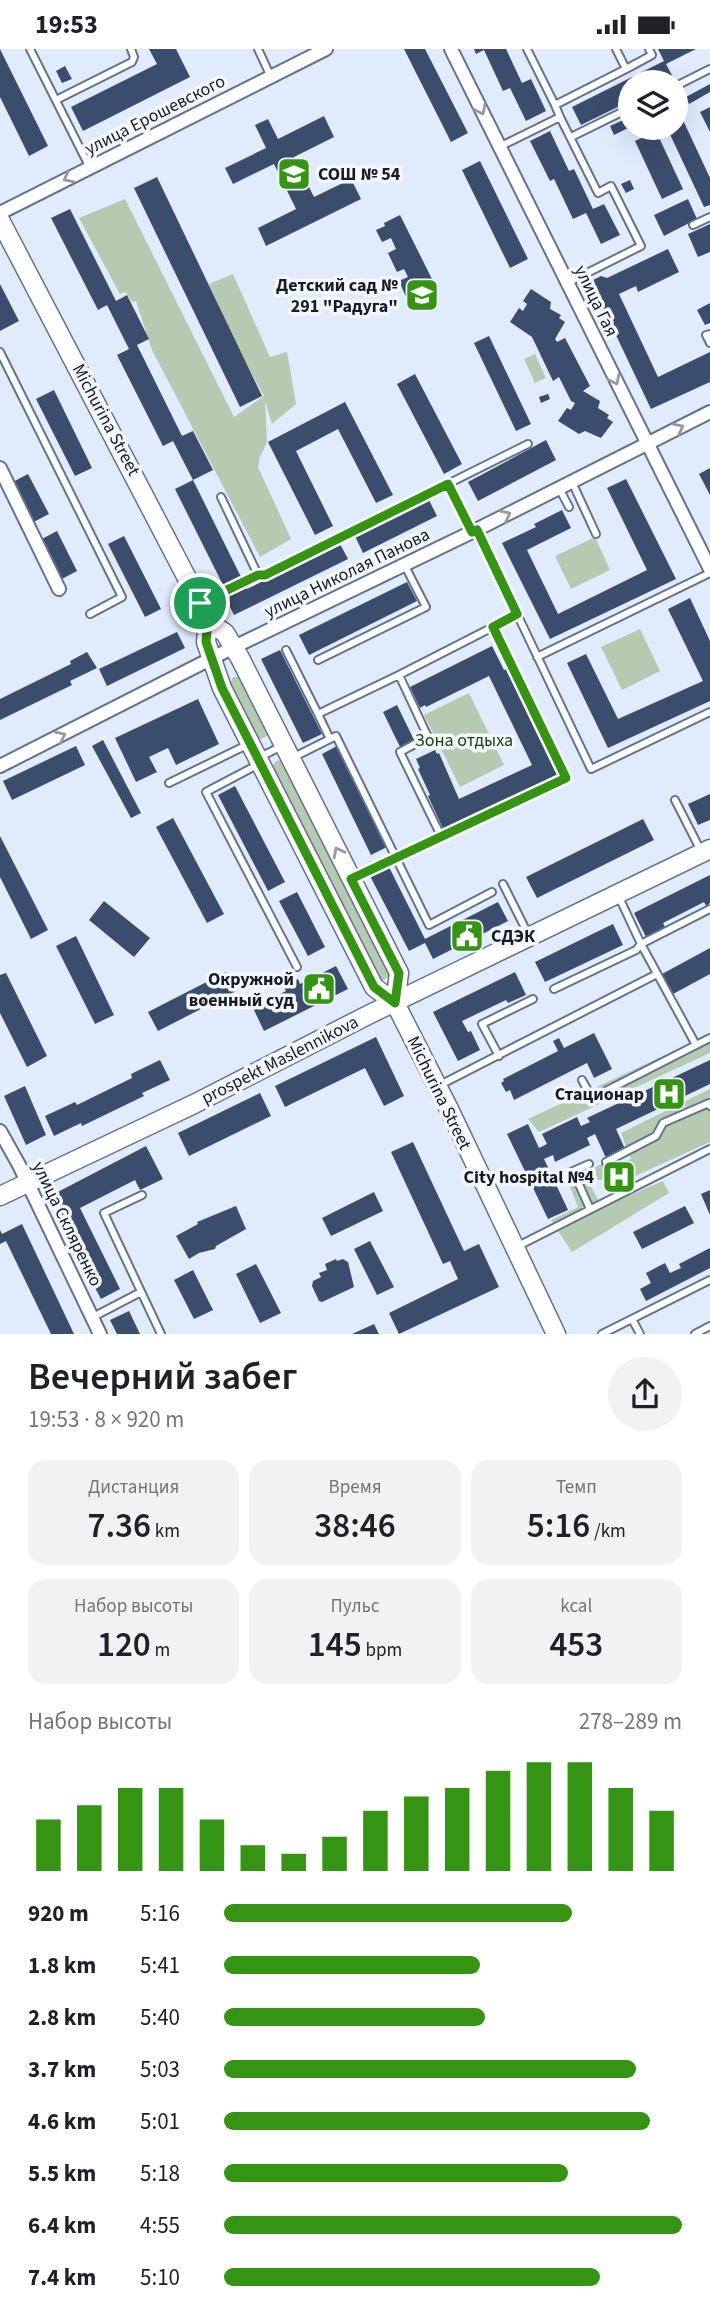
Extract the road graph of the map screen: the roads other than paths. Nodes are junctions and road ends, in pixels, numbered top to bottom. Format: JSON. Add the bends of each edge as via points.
{"nodes":[{"id":1,"x":30,"y":49,"type":"edge"},
{"id":2,"x":131,"y":49,"type":"edge"},
{"id":3,"x":258,"y":49,"type":"edge"},
{"id":4,"x":326,"y":49,"type":"edge"},
{"id":5,"x":451,"y":49,"type":"edge"},
{"id":6,"x":527,"y":49,"type":"edge"},
{"id":7,"x":616,"y":49,"type":"edge"},
{"id":8,"x":649,"y":49,"type":"edge"},
{"id":9,"x":626,"y":69,"type":"junction"},
{"id":10,"x":710,"y":69,"type":"edge"},
{"id":11,"x":271,"y":77,"type":"junction"},
{"id":12,"x":688,"y":80,"type":"edge"},
{"id":13,"x":56,"y":100,"type":"junction"},
{"id":14,"x":555,"y":106,"type":"junction"},
{"id":15,"x":618,"y":114,"type":"edge"},
{"id":16,"x":561,"y":117,"type":"junction"},
{"id":17,"x":570,"y":137,"type":"junction"},
{"id":18,"x":499,"y":147,"type":"junction"},
{"id":19,"x":90,"y":167,"type":"junction"},
{"id":20,"x":0,"y":212,"type":"edge"},
{"id":21,"x":710,"y":217,"type":"edge"},
{"id":22,"x":0,"y":220,"type":"edge"},
{"id":23,"x":693,"y":225,"type":"dead end"},
{"id":24,"x":567,"y":282,"type":"junction"},
{"id":25,"x":710,"y":334,"type":"edge"},
{"id":26,"x":710,"y":342,"type":"edge"},
{"id":27,"x":0,"y":352,"type":"edge"},
{"id":28,"x":710,"y":412,"type":"edge"},
{"id":29,"x":528,"y":444,"type":"dead end"},
{"id":30,"x":648,"y":444,"type":"junction"},
{"id":31,"x":0,"y":468,"type":"edge"},
{"id":32,"x":572,"y":482,"type":"junction"},
{"id":33,"x":448,"y":484,"type":"junction"},
{"id":34,"x":559,"y":488,"type":"junction"},
{"id":35,"x":221,"y":497,"type":"dead end"},
{"id":36,"x":569,"y":507,"type":"dead end"},
{"id":37,"x":475,"y":531,"type":"junction"},
{"id":38,"x":596,"y":534,"type":"dead end"},
{"id":39,"x":404,"y":565,"type":"junction"},
{"id":40,"x":710,"y":571,"type":"edge"},
{"id":41,"x":258,"y":575,"type":"junction"},
{"id":42,"x":59,"y":589,"type":"dead end"},
{"id":43,"x":200,"y":603,"type":"junction"},
{"id":44,"x":90,"y":614,"type":"dead end"},
{"id":45,"x":517,"y":614,"type":"junction"},
{"id":46,"x":208,"y":621,"type":"junction"},
{"id":47,"x":493,"y":627,"type":"junction"},
{"id":48,"x":233,"y":647,"type":"junction"},
{"id":49,"x":286,"y":650,"type":"dead end"},
{"id":50,"x":537,"y":657,"type":"junction"},
{"id":51,"x":211,"y":659,"type":"junction"},
{"id":52,"x":318,"y":660,"type":"dead end"},
{"id":53,"x":399,"y":675,"type":"junction"},
{"id":54,"x":710,"y":712,"type":"edge"},
{"id":55,"x":318,"y":715,"type":"junction"},
{"id":56,"x":330,"y":739,"type":"junction"},
{"id":57,"x":287,"y":752,"type":"junction"},
{"id":58,"x":256,"y":755,"type":"junction"},
{"id":59,"x":0,"y":767,"type":"edge"},
{"id":60,"x":169,"y":783,"type":"dead end"},
{"id":61,"x":674,"y":800,"type":"dead end"},
{"id":62,"x":442,"y":838,"type":"junction"},
{"id":63,"x":706,"y":851,"type":"edge"},
{"id":64,"x":396,"y":858,"type":"junction"},
{"id":65,"x":351,"y":879,"type":"junction"},
{"id":66,"x":503,"y":884,"type":"dead end"},
{"id":67,"x":492,"y":892,"type":"dead end"},
{"id":68,"x":618,"y":894,"type":"junction"},
{"id":69,"x":710,"y":909,"type":"edge"},
{"id":70,"x":530,"y":938,"type":"junction"},
{"id":71,"x":641,"y":944,"type":"junction"},
{"id":72,"x":297,"y":967,"type":"dead end"},
{"id":73,"x":657,"y":974,"type":"junction"},
{"id":74,"x":554,"y":989,"type":"dead end"},
{"id":75,"x":533,"y":999,"type":"dead end"},
{"id":76,"x":395,"y":1003,"type":"junction"},
{"id":77,"x":710,"y":1038,"type":"edge"},
{"id":78,"x":696,"y":1045,"type":"junction"},
{"id":79,"x":499,"y":1056,"type":"junction"},
{"id":80,"x":582,"y":1080,"type":"dead end"},
{"id":81,"x":438,"y":1086,"type":"junction"},
{"id":82,"x":710,"y":1104,"type":"edge"},
{"id":83,"x":0,"y":1131,"type":"edge"},
{"id":84,"x":710,"y":1149,"type":"edge"},
{"id":85,"x":606,"y":1161,"type":"dead end"},
{"id":86,"x":589,"y":1164,"type":"dead end"},
{"id":87,"x":28,"y":1184,"type":"junction"},
{"id":88,"x":142,"y":1195,"type":"dead end"},
{"id":89,"x":0,"y":1196,"type":"edge"},
{"id":90,"x":590,"y":1209,"type":"junction"},
{"id":91,"x":514,"y":1248,"type":"junction"},
{"id":92,"x":710,"y":1280,"type":"edge"},
{"id":93,"x":141,"y":1292,"type":"junction"},
{"id":94,"x":93,"y":1317,"type":"junction"},
{"id":95,"x":632,"y":1319,"type":"junction"},
{"id":96,"x":710,"y":1327,"type":"edge"},
{"id":97,"x":100,"y":1334,"type":"edge"},
{"id":98,"x":161,"y":1334,"type":"edge"},
{"id":99,"x":556,"y":1334,"type":"edge"},
{"id":100,"x":601,"y":1334,"type":"edge"},
{"id":101,"x":640,"y":1334,"type":"edge"},
{"id":102,"x":695,"y":1334,"type":"edge"}],
"edges":[{"from":1,"to":13,"type":"lane"},
{"from":2,"to":13,"type":"lane","via":[[131,62]]},
{"from":3,"to":11,"type":"lane"},
{"from":4,"to":11,"type":"street","name":"улица Ерошевского"},
{"from":5,"to":18,"type":"street","name":"улица Гая","one_way":true},
{"from":6,"to":14,"type":"lane"},
{"from":7,"to":9,"type":"lane"},
{"from":8,"to":9,"type":"lane","via":[[652,55]]},
{"from":9,"to":14,"type":"lane"},
{"from":10,"to":12,"type":"lane"},
{"from":11,"to":19,"type":"street","name":"улица Ерошевского"},
{"from":13,"to":19,"type":"lane"},
{"from":14,"to":16,"type":"lane"},
{"from":15,"to":17,"type":"lane"},
{"from":16,"to":17,"type":"lane"},
{"from":16,"to":18,"type":"lane"},
{"from":17,"to":24,"type":"lane","via":[[598,193],[611,186],[640,246]]},
{"from":18,"to":24,"type":"street","name":"улица Гая"},
{"from":19,"to":20,"type":"street","name":"улица Ерошевского","one_way":true},
{"from":21,"to":23,"type":"lane"},
{"from":22,"to":43,"type":"main road","name":"Michurina Street"},
{"from":24,"to":30,"type":"street","name":"улица Гая","one_way":true},
{"from":25,"to":26,"type":"lane","via":[[706,335]]},
{"from":27,"to":44,"type":"lane","via":[[122,597]]},
{"from":30,"to":28,"type":"street","name":"улица Николая Панова","one_way":true},
{"from":29,"to":33,"type":"lane"},
{"from":30,"to":32,"type":"street","name":"улица Николая Панова"},
{"from":30,"to":40,"type":"street","name":"улица Гая"},
{"from":31,"to":42,"type":"street"},
{"from":32,"to":34,"type":"street","name":"улица Николая Панова"},
{"from":32,"to":38,"type":"lane"},
{"from":33,"to":37,"type":"lane"},
{"from":33,"to":41,"type":"lane"},
{"from":34,"to":36,"type":"lane"},
{"from":37,"to":34,"type":"street","name":"улица Николая Панова","one_way":true},
{"from":35,"to":41,"type":"lane"},
{"from":37,"to":39,"type":"street","name":"улица Николая Панова"},
{"from":37,"to":45,"type":"lane"},
{"from":39,"to":48,"type":"street","name":"улица Николая Панова"},
{"from":39,"to":52,"type":"lane","via":[[426,607]]},
{"from":40,"to":50,"type":"lane"},
{"from":41,"to":43,"type":"lane"},
{"from":43,"to":46,"type":"main road","name":"Michurina Street"},
{"from":45,"to":47,"type":"lane"},
{"from":45,"to":50,"type":"lane"},
{"from":46,"to":48,"type":"main road","name":"Michurina Street","via":[[225,633]]},
{"from":46,"to":51,"type":"main road","name":"Michurina Street","via":[[206,642]]},
{"from":47,"to":53,"type":"lane"},
{"from":47,"to":62,"type":"lane","via":[[566,778]]},
{"from":48,"to":51,"type":"street","name":"улица Николая Панова"},
{"from":48,"to":57,"type":"main road","name":"Michurina Street"},
{"from":49,"to":55,"type":"lane"},
{"from":50,"to":54,"type":"lane","via":[[591,769]]},
{"from":51,"to":58,"type":"main road","name":"Michurina Street"},
{"from":59,"to":51,"type":"street","name":"улица Николая Панова","one_way":true},
{"from":53,"to":55,"type":"lane"},
{"from":53,"to":62,"type":"lane","via":[[428,737],[400,752]]},
{"from":55,"to":56,"type":"lane"},
{"from":56,"to":57,"type":"lane"},
{"from":56,"to":64,"type":"lane","via":[[336,736]]},
{"from":57,"to":58,"type":"lane"},
{"from":65,"to":57,"type":"main road","name":"Michurina Street","one_way":true},
{"from":58,"to":60,"type":"lane"},
{"from":58,"to":72,"type":"lane","via":[[205,792]]},
{"from":58,"to":76,"type":"main road","name":"Michurina Street","via":[[374,987]]},
{"from":61,"to":63,"type":"lane"},
{"from":62,"to":64,"type":"lane"},
{"from":63,"to":68,"type":"main road","name":"prospekt Maslennikova"},
{"from":64,"to":65,"type":"lane"},
{"from":64,"to":67,"type":"lane","via":[[429,925]]},
{"from":65,"to":76,"type":"main road","name":"Michurina Street","via":[[399,973]]},
{"from":66,"to":70,"type":"lane"},
{"from":68,"to":70,"type":"main road","name":"prospekt Maslennikova"},
{"from":68,"to":71,"type":"lane"},
{"from":69,"to":71,"type":"lane"},
{"from":70,"to":76,"type":"main road","name":"prospekt Maslennikova"},
{"from":71,"to":73,"type":"lane"},
{"from":71,"to":74,"type":"lane"},
{"from":73,"to":78,"type":"lane"},
{"from":73,"to":79,"type":"lane"},
{"from":75,"to":79,"type":"lane","via":[[482,1024]]},
{"from":76,"to":81,"type":"main road","name":"Michurina Street"},
{"from":76,"to":87,"type":"main road","name":"prospekt Maslennikova"},
{"from":77,"to":78,"type":"lane"},
{"from":78,"to":80,"type":"lane","via":[[592,1098]]},
{"from":79,"to":81,"type":"lane"},
{"from":81,"to":91,"type":"main road","name":"Michurina Street"},
{"from":82,"to":85,"type":"lane","via":[[663,1123],[656,1136]]},
{"from":83,"to":87,"type":"street","name":"улица Скляренко"},
{"from":84,"to":90,"type":"lane"},
{"from":86,"to":90,"type":"lane","via":[[573,1171]]},
{"from":87,"to":89,"type":"main road","name":"prospekt Maslennikova"},
{"from":87,"to":94,"type":"street","name":"улица Скляренко"},
{"from":88,"to":93,"type":"lane","via":[[104,1213]]},
{"from":90,"to":91,"type":"lane"},
{"from":91,"to":99,"type":"main road","name":"Michurina Street"},
{"from":92,"to":95,"type":"lane"},
{"from":93,"to":94,"type":"lane"},
{"from":93,"to":98,"type":"lane"},
{"from":94,"to":97,"type":"street","name":"улица Скляренко"},
{"from":95,"to":100,"type":"lane"},
{"from":95,"to":101,"type":"lane"},
{"from":96,"to":102,"type":"lane"}]}
